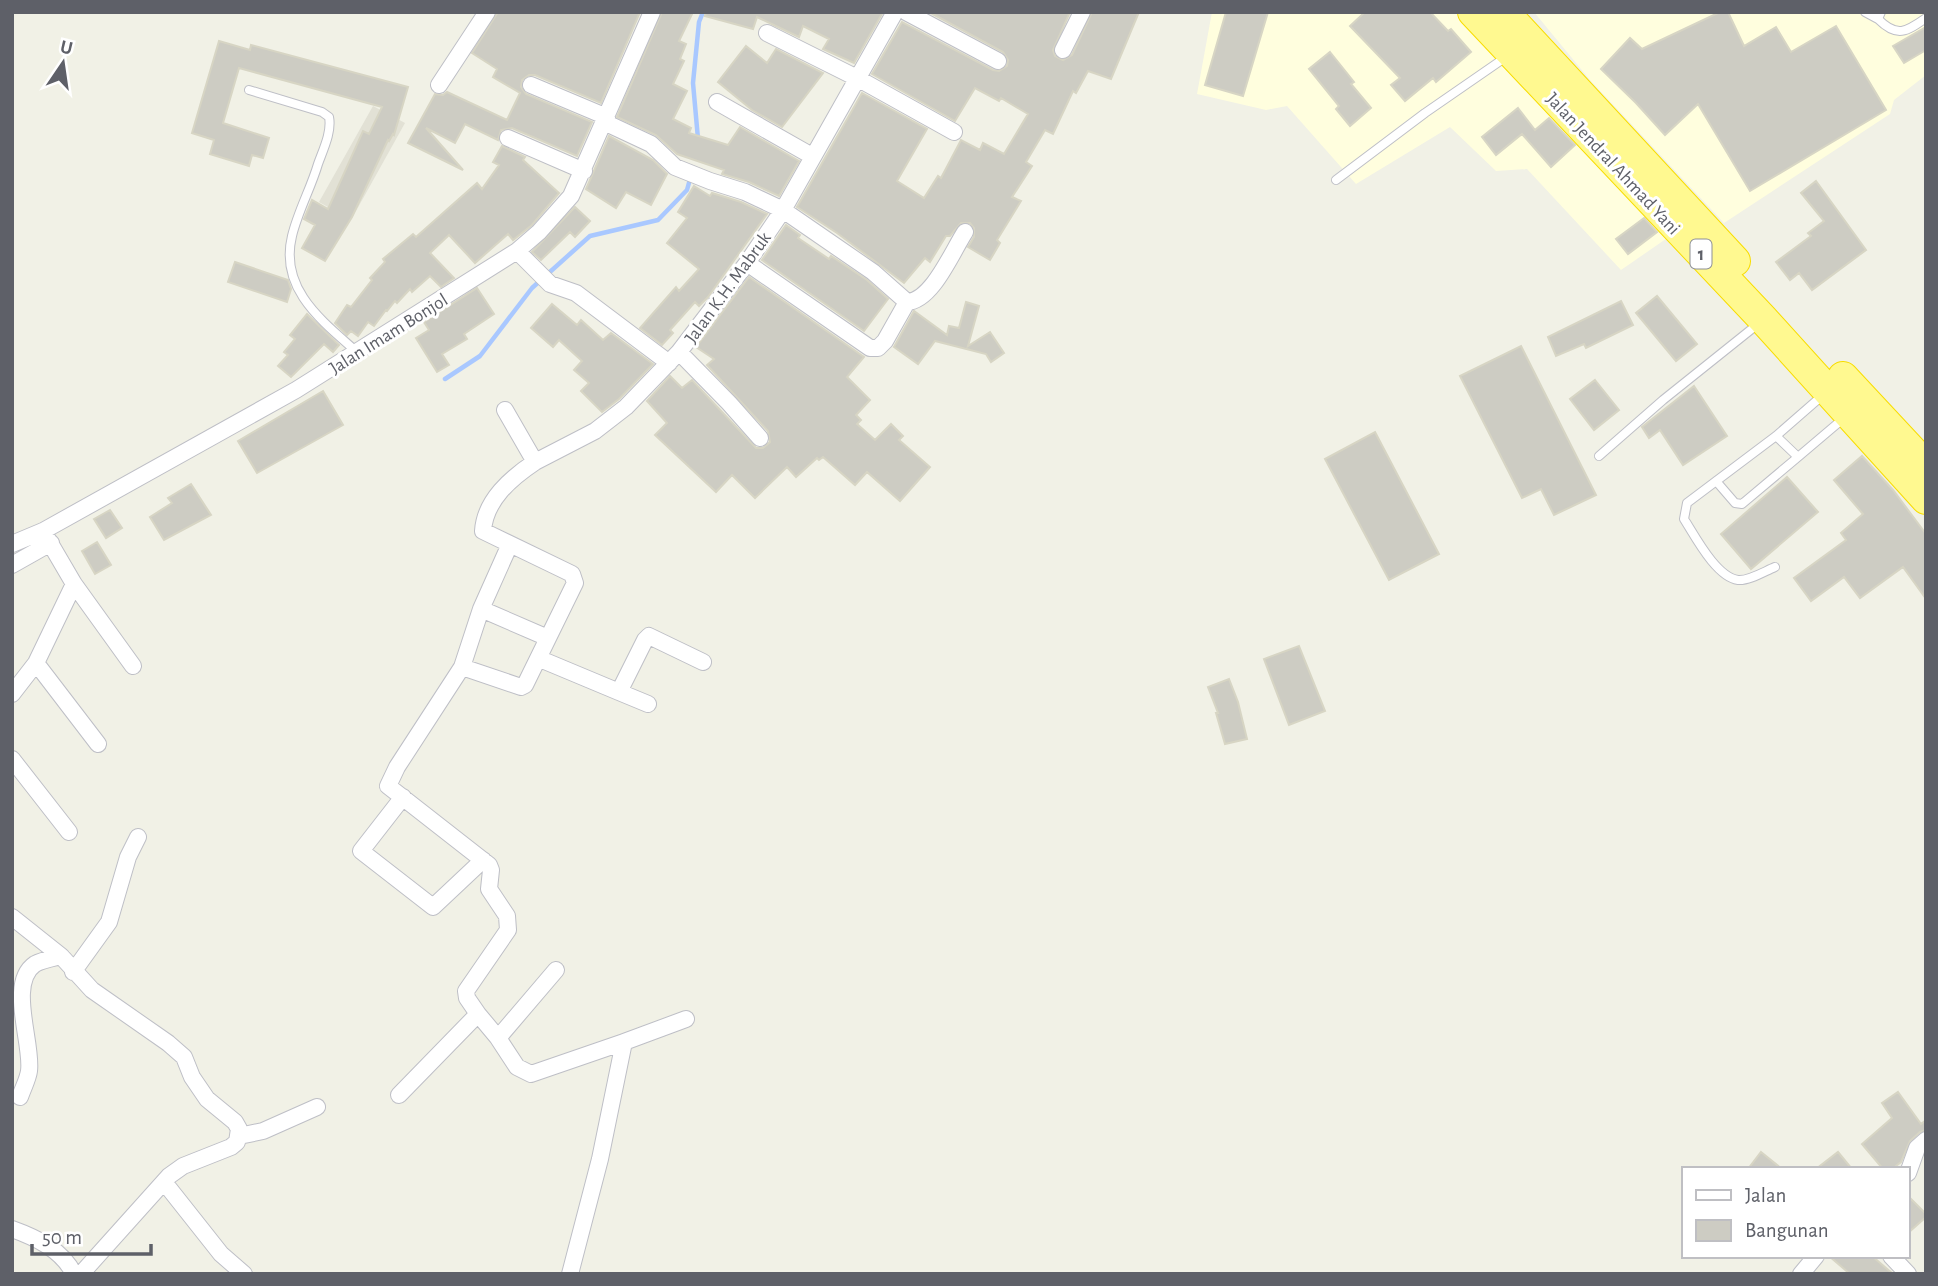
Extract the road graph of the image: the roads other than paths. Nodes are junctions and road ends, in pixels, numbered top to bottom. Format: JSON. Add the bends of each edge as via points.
{"nodes":[{"id":1,"x":487,"y":12,"type":"edge"},
{"id":2,"x":652,"y":12,"type":"edge"},
{"id":3,"x":895,"y":12,"type":"edge"},
{"id":4,"x":906,"y":12,"type":"edge"},
{"id":5,"x":1063,"y":12,"type":"edge"},
{"id":6,"x":1473,"y":12,"type":"edge"},
{"id":7,"x":1504,"y":12,"type":"edge"},
{"id":8,"x":1865,"y":12,"type":"edge"},
{"id":9,"x":1080,"y":16,"type":"edge"},
{"id":10,"x":1880,"y":16,"type":"edge"},
{"id":11,"x":1926,"y":18,"type":"edge"},
{"id":12,"x":767,"y":33,"type":"dead end"},
{"id":13,"x":1063,"y":50,"type":"dead end"},
{"id":14,"x":1511,"y":53,"type":"junction"},
{"id":15,"x":998,"y":61,"type":"dead end"},
{"id":16,"x":857,"y":78,"type":"junction"},
{"id":17,"x":531,"y":85,"type":"dead end"},
{"id":18,"x":439,"y":86,"type":"dead end"},
{"id":19,"x":249,"y":90,"type":"dead end"},
{"id":20,"x":717,"y":102,"type":"dead end"},
{"id":21,"x":605,"y":120,"type":"junction"},
{"id":22,"x":954,"y":132,"type":"dead end"},
{"id":23,"x":508,"y":138,"type":"dead end"},
{"id":24,"x":813,"y":156,"type":"junction"},
{"id":25,"x":584,"y":171,"type":"junction"},
{"id":26,"x":1336,"y":180,"type":"dead end"},
{"id":27,"x":783,"y":210,"type":"junction"},
{"id":28,"x":965,"y":232,"type":"dead end"},
{"id":29,"x":517,"y":251,"type":"junction"},
{"id":30,"x":747,"y":263,"type":"junction"},
{"id":31,"x":907,"y":302,"type":"junction"},
{"id":32,"x":1763,"y":319,"type":"junction"},
{"id":33,"x":357,"y":352,"type":"junction"},
{"id":34,"x":674,"y":358,"type":"junction"},
{"id":35,"x":1828,"y":391,"type":"junction"},
{"id":36,"x":505,"y":410,"type":"dead end"},
{"id":37,"x":1849,"y":414,"type":"junction"},
{"id":38,"x":1776,"y":436,"type":"junction"},
{"id":39,"x":760,"y":438,"type":"dead end"},
{"id":40,"x":1599,"y":456,"type":"dead end"},
{"id":41,"x":1798,"y":457,"type":"junction"},
{"id":42,"x":535,"y":462,"type":"junction"},
{"id":43,"x":1926,"y":466,"type":"edge"},
{"id":44,"x":1716,"y":481,"type":"junction"},
{"id":45,"x":1926,"y":499,"type":"edge"},
{"id":46,"x":47,"y":537,"type":"junction"},
{"id":47,"x":12,"y":544,"type":"edge"},
{"id":48,"x":510,"y":544,"type":"junction"},
{"id":49,"x":12,"y":565,"type":"edge"},
{"id":50,"x":1775,"y":568,"type":"dead end"},
{"id":51,"x":74,"y":584,"type":"junction"},
{"id":52,"x":481,"y":609,"type":"junction"},
{"id":53,"x":548,"y":638,"type":"junction"},
{"id":54,"x":540,"y":659,"type":"junction"},
{"id":55,"x":703,"y":662,"type":"dead end"},
{"id":56,"x":36,"y":663,"type":"junction"},
{"id":57,"x":133,"y":666,"type":"dead end"},
{"id":58,"x":463,"y":667,"type":"junction"},
{"id":59,"x":620,"y":692,"type":"junction"},
{"id":60,"x":12,"y":694,"type":"edge"},
{"id":61,"x":648,"y":704,"type":"dead end"},
{"id":62,"x":98,"y":744,"type":"dead end"},
{"id":63,"x":12,"y":759,"type":"edge"},
{"id":64,"x":403,"y":797,"type":"junction"},
{"id":65,"x":69,"y":832,"type":"dead end"},
{"id":66,"x":138,"y":837,"type":"dead end"},
{"id":67,"x":483,"y":860,"type":"junction"},
{"id":68,"x":12,"y":917,"type":"edge"},
{"id":69,"x":61,"y":956,"type":"junction"},
{"id":70,"x":556,"y":970,"type":"dead end"},
{"id":71,"x":74,"y":972,"type":"junction"},
{"id":72,"x":478,"y":1014,"type":"junction"},
{"id":73,"x":686,"y":1019,"type":"dead end"},
{"id":74,"x":498,"y":1038,"type":"junction"},
{"id":75,"x":624,"y":1042,"type":"junction"},
{"id":76,"x":398,"y":1095,"type":"dead end"},
{"id":77,"x":20,"y":1097,"type":"dead end"},
{"id":78,"x":317,"y":1107,"type":"dead end"},
{"id":79,"x":239,"y":1136,"type":"junction"},
{"id":80,"x":1926,"y":1140,"type":"edge"},
{"id":81,"x":1910,"y":1167,"type":"edge"},
{"id":82,"x":164,"y":1182,"type":"junction"},
{"id":83,"x":12,"y":1229,"type":"edge"},
{"id":84,"x":1814,"y":1258,"type":"edge"},
{"id":85,"x":1893,"y":1258,"type":"edge"},
{"id":86,"x":74,"y":1274,"type":"edge"},
{"id":87,"x":81,"y":1274,"type":"edge"},
{"id":88,"x":244,"y":1274,"type":"edge"},
{"id":89,"x":570,"y":1274,"type":"edge"},
{"id":90,"x":1801,"y":1274,"type":"edge"},
{"id":91,"x":1908,"y":1274,"type":"edge"}],
"edges":[{"from":1,"to":18,"type":"street"},
{"from":2,"to":21,"type":"street","name":"Jalan Imam Bonjol"},
{"from":3,"to":16,"type":"street","name":"Jalan K.H. Mabruk"},
{"from":4,"to":15,"type":"street"},
{"from":5,"to":9,"type":"street"},
{"from":6,"to":14,"type":"highway","name":"Jalan Jendral Ahmad Yani","number":"1"},
{"from":7,"to":43,"type":"highway","name":"Jalan Jendral Ahmad Yani","number":"1"},
{"from":8,"to":10,"type":"lane"},
{"from":9,"to":13,"type":"street"},
{"from":10,"to":11,"type":"lane","via":[[1887,28],[1896,32],[1906,32]]},
{"from":12,"to":16,"type":"street"},
{"from":14,"to":26,"type":"lane"},
{"from":14,"to":32,"type":"highway","name":"Jalan Jendral Ahmad Yani","number":"1"},
{"from":16,"to":22,"type":"street"},
{"from":16,"to":24,"type":"street","name":"Jalan K.H. Mabruk"},
{"from":17,"to":21,"type":"street"},
{"from":19,"to":33,"type":"lane","via":[[329,117],[324,145],[291,238],[291,268],[309,308]]},
{"from":20,"to":24,"type":"street"},
{"from":21,"to":25,"type":"street","name":"Jalan Imam Bonjol"},
{"from":21,"to":27,"type":"street","via":[[651,144],[675,167]]},
{"from":23,"to":25,"type":"street"},
{"from":24,"to":27,"type":"street","name":"Jalan K.H. Mabruk"},
{"from":25,"to":29,"type":"street","name":"Jalan Imam Bonjol","via":[[558,212]]},
{"from":27,"to":30,"type":"street","name":"Jalan K.H. Mabruk"},
{"from":27,"to":31,"type":"street","via":[[873,272]]},
{"from":28,"to":31,"type":"street","via":[[925,295]]},
{"from":29,"to":33,"type":"street","name":"Jalan Imam Bonjol"},
{"from":29,"to":34,"type":"street","via":[[545,280],[576,293]]},
{"from":30,"to":31,"type":"street","via":[[873,349],[885,341]]},
{"from":30,"to":34,"type":"street","name":"Jalan K.H. Mabruk"},
{"from":32,"to":35,"type":"highway","name":"Jalan Jendral Ahmad Yani","number":"1"},
{"from":32,"to":40,"type":"lane"},
{"from":33,"to":46,"type":"street","name":"Jalan Imam Bonjol"},
{"from":34,"to":39,"type":"street","via":[[729,403]]},
{"from":34,"to":42,"type":"street","name":"Jalan K.H. Mabruk","via":[[595,431]]},
{"from":35,"to":37,"type":"highway","name":"Jalan Jendral Ahmad Yani","number":"1"},
{"from":35,"to":38,"type":"lane"},
{"from":36,"to":42,"type":"street"},
{"from":37,"to":41,"type":"lane"},
{"from":37,"to":45,"type":"highway","name":"Jalan Jendral Ahmad Yani","number":"1"},
{"from":38,"to":41,"type":"lane"},
{"from":38,"to":44,"type":"lane"},
{"from":41,"to":44,"type":"lane","via":[[1742,504],[1735,503]]},
{"from":42,"to":48,"type":"street","name":"Jalan K.H. Mabruk","via":[[508,482],[484,519],[483,531]]},
{"from":44,"to":50,"type":"lane","via":[[1687,503],[1684,519],[1704,552],[1726,576],[1740,580]]},
{"from":46,"to":47,"type":"street","name":"Jalan Imam Bonjol"},
{"from":46,"to":49,"type":"street"},
{"from":46,"to":51,"type":"street"},
{"from":48,"to":52,"type":"street"},
{"from":48,"to":53,"type":"street","via":[[575,578]]},
{"from":51,"to":56,"type":"street"},
{"from":51,"to":57,"type":"street"},
{"from":52,"to":53,"type":"street"},
{"from":52,"to":58,"type":"street"},
{"from":53,"to":54,"type":"street"},
{"from":54,"to":58,"type":"street","via":[[523,687]]},
{"from":54,"to":59,"type":"street"},
{"from":55,"to":59,"type":"street","via":[[649,636]]},
{"from":56,"to":60,"type":"street"},
{"from":56,"to":62,"type":"street"},
{"from":58,"to":64,"type":"street","via":[[392,777],[388,786]]},
{"from":59,"to":61,"type":"street"},
{"from":63,"to":65,"type":"street"},
{"from":64,"to":67,"type":"street"},
{"from":64,"to":67,"type":"street","via":[[361,851],[433,907]]},
{"from":66,"to":71,"type":"street","via":[[108,922]]},
{"from":67,"to":72,"type":"street","via":[[491,870],[489,889],[507,916],[508,930],[466,990]]},
{"from":68,"to":69,"type":"street"},
{"from":69,"to":71,"type":"street"},
{"from":69,"to":77,"type":"street","via":[[36,964],[24,981],[29,1070]]},
{"from":70,"to":74,"type":"street"},
{"from":71,"to":79,"type":"street","via":[[92,990],[177,1049],[207,1100],[235,1122]]},
{"from":72,"to":74,"type":"street"},
{"from":72,"to":76,"type":"street"},
{"from":73,"to":75,"type":"street"},
{"from":74,"to":75,"type":"street","via":[[517,1067],[531,1074]]},
{"from":75,"to":89,"type":"street"},
{"from":78,"to":79,"type":"street","via":[[263,1131]]},
{"from":79,"to":82,"type":"street","via":[[231,1147],[183,1166]]},
{"from":80,"to":81,"type":"street","via":[[1917,1148]]},
{"from":82,"to":87,"type":"street"},
{"from":82,"to":88,"type":"street","via":[[221,1254]]},
{"from":83,"to":86,"type":"street","via":[[60,1253]]},
{"from":84,"to":90,"type":"street"},
{"from":85,"to":91,"type":"street"}]}
